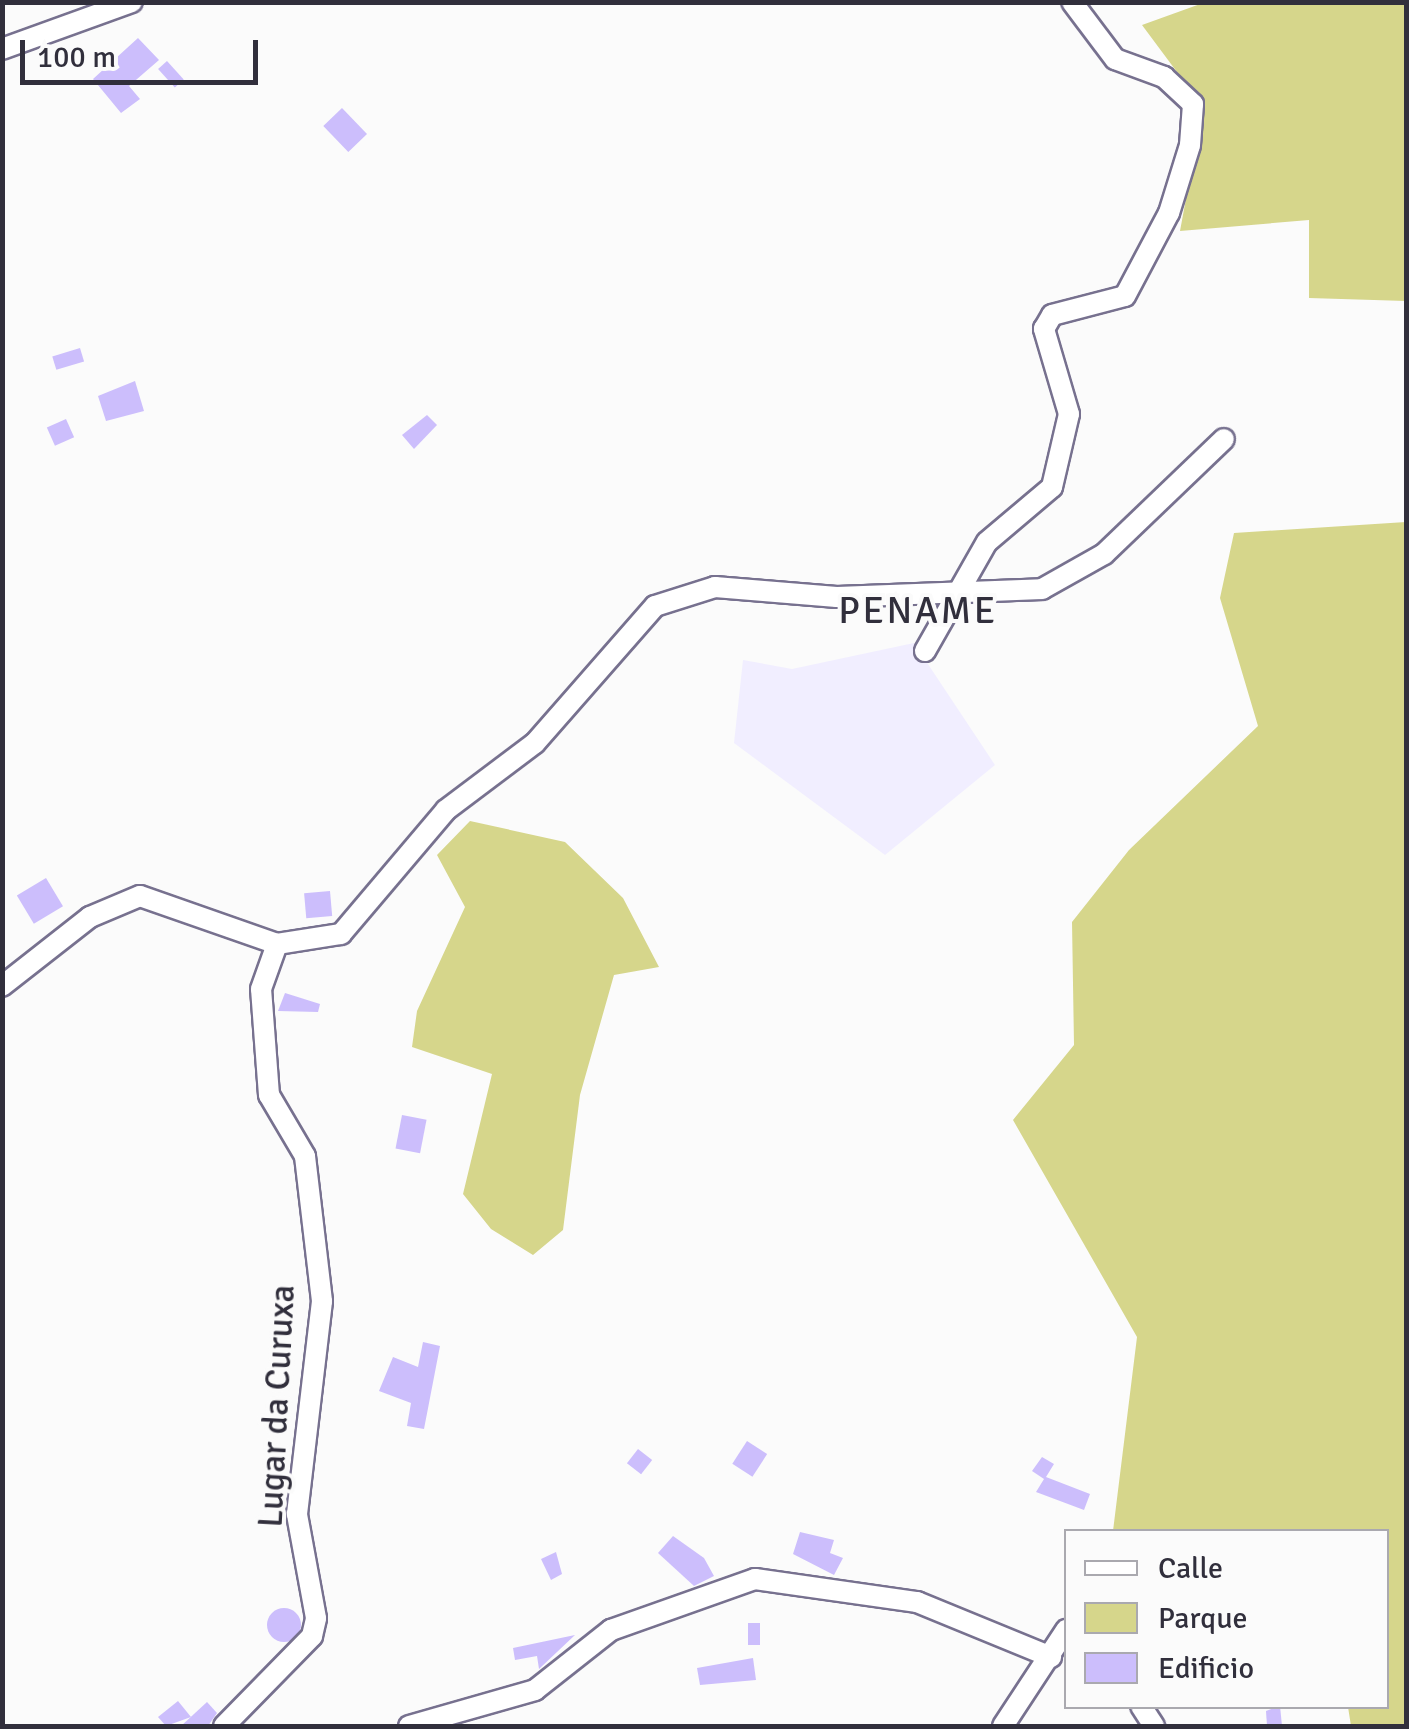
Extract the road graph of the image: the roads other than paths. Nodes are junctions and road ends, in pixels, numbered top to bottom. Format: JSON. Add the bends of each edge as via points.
{"nodes":[{"id":1,"x":132,"y":2,"type":"edge"},
{"id":2,"x":1072,"y":2,"type":"edge"},
{"id":3,"x":2,"y":49,"type":"edge"},
{"id":4,"x":1224,"y":439,"type":"dead end"},
{"id":5,"x":952,"y":597,"type":"junction"},
{"id":6,"x":925,"y":651,"type":"dead end"},
{"id":7,"x":278,"y":944,"type":"junction"},
{"id":8,"x":2,"y":986,"type":"edge"},
{"id":9,"x":1064,"y":1634,"type":"edge"},
{"id":10,"x":1051,"y":1657,"type":"junction"},
{"id":11,"x":224,"y":1726,"type":"edge"},
{"id":12,"x":409,"y":1726,"type":"edge"},
{"id":13,"x":1003,"y":1726,"type":"edge"}],
"edges":[{"from":1,"to":3,"type":"street"},
{"from":2,"to":5,"type":"street","via":[[1115,59],[1164,76],[1194,104],[1190,144],[1168,213],[1125,296],[1052,315],[1044,329],[1070,414],[1052,488],[987,542]]},
{"from":4,"to":5,"type":"street","via":[[1072,575],[1020,593]]},
{"from":5,"to":6,"type":"street"},
{"from":5,"to":7,"type":"street","via":[[715,587],[655,606],[535,743],[446,810],[342,934]]},
{"from":7,"to":8,"type":"street","via":[[140,896],[90,917]]},
{"from":7,"to":11,"type":"street","name":"Lugar da Curuxa","via":[[260,988],[269,1094],[304,1156],[322,1301],[298,1514],[316,1618],[312,1636]]},
{"from":9,"to":10,"type":"street"},
{"from":10,"to":12,"type":"street","via":[[916,1602],[755,1579],[611,1630],[534,1690]]},
{"from":10,"to":13,"type":"street"}]}
